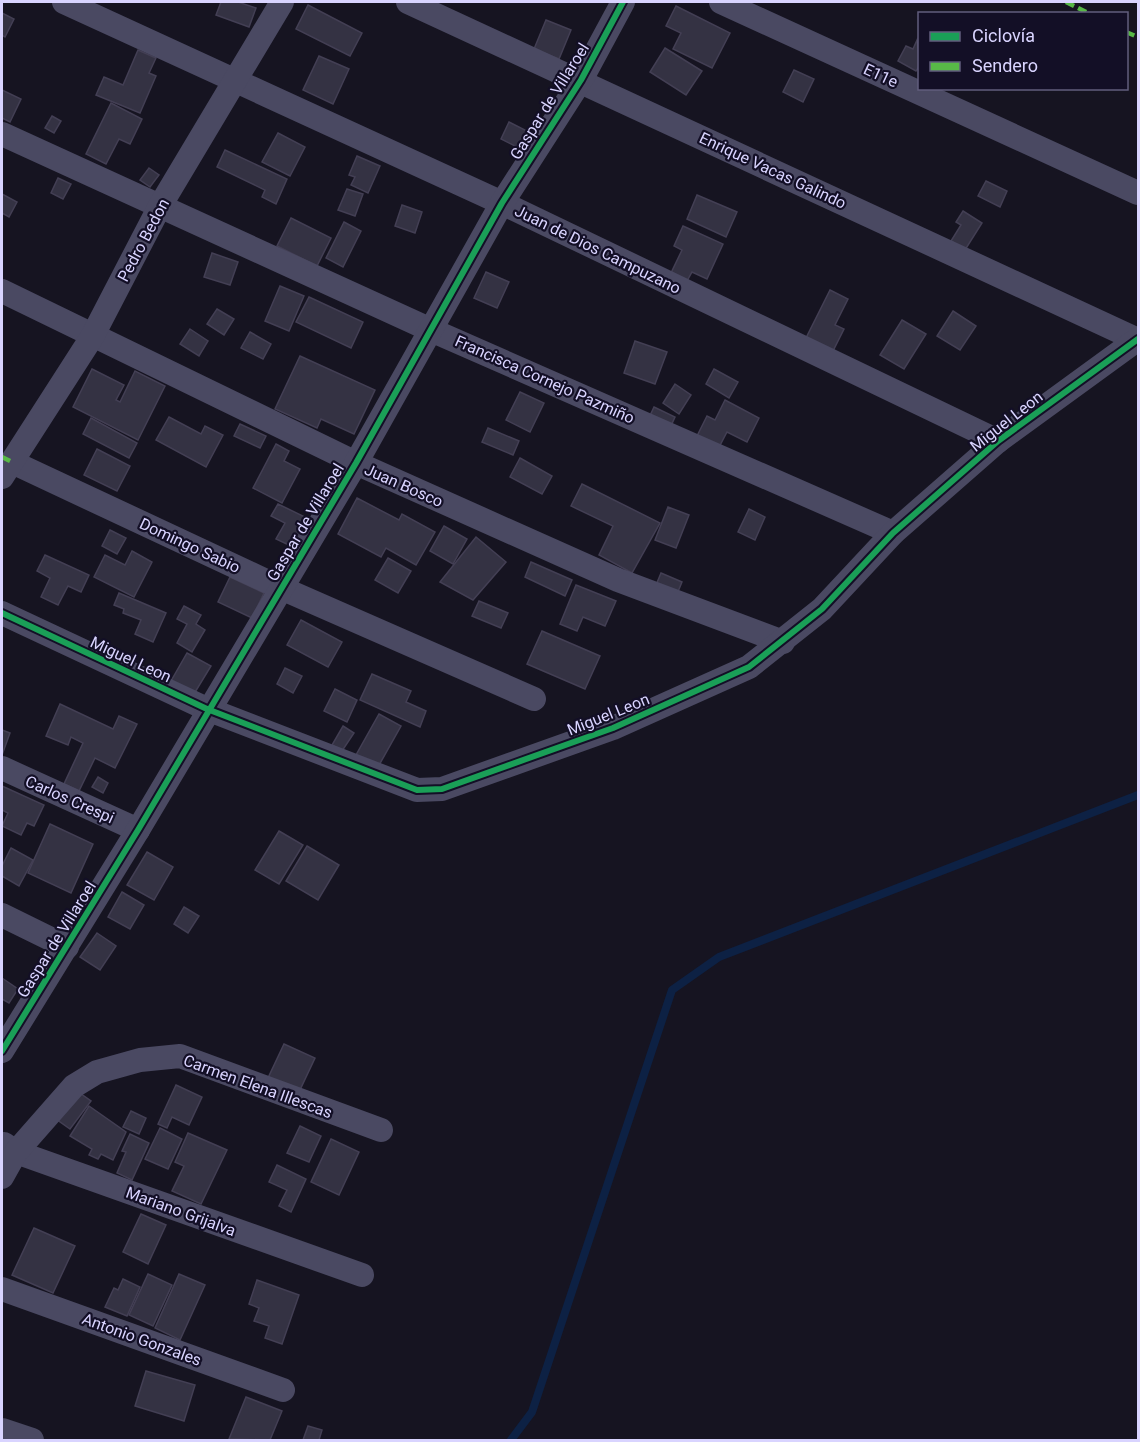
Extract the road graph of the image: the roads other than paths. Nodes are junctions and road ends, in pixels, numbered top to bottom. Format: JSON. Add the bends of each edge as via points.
{"nodes":[{"id":1,"x":64,"y":2,"type":"edge"},
{"id":2,"x":282,"y":2,"type":"edge"},
{"id":3,"x":408,"y":2,"type":"edge"},
{"id":4,"x":623,"y":2,"type":"edge"},
{"id":5,"x":721,"y":2,"type":"edge"},
{"id":6,"x":581,"y":80,"type":"junction"},
{"id":7,"x":235,"y":81,"type":"junction"},
{"id":8,"x":2,"y":134,"type":"edge"},
{"id":9,"x":1138,"y":193,"type":"edge"},
{"id":10,"x":502,"y":202,"type":"junction"},
{"id":11,"x":160,"y":206,"type":"junction"},
{"id":12,"x":2,"y":291,"type":"edge"},
{"id":13,"x":431,"y":330,"type":"junction"},
{"id":14,"x":92,"y":337,"type":"junction"},
{"id":15,"x":1138,"y":339,"type":"edge"},
{"id":16,"x":998,"y":441,"type":"junction"},
{"id":17,"x":356,"y":463,"type":"junction"},
{"id":18,"x":7,"y":470,"type":"edge"},
{"id":19,"x":893,"y":532,"type":"junction"},
{"id":20,"x":281,"y":588,"type":"junction"},
{"id":21,"x":2,"y":614,"type":"edge"},
{"id":22,"x":783,"y":642,"type":"junction"},
{"id":23,"x":534,"y":699,"type":"dead end"},
{"id":24,"x":207,"y":710,"type":"junction"},
{"id":25,"x":2,"y":768,"type":"edge"},
{"id":26,"x":138,"y":830,"type":"junction"},
{"id":27,"x":2,"y":915,"type":"edge"},
{"id":28,"x":67,"y":947,"type":"junction"},
{"id":29,"x":2,"y":1051,"type":"edge"},
{"id":30,"x":381,"y":1130,"type":"dead end"},
{"id":31,"x":8,"y":1148,"type":"edge"},
{"id":32,"x":2,"y":1177,"type":"edge"},
{"id":33,"x":362,"y":1275,"type":"dead end"},
{"id":34,"x":2,"y":1289,"type":"edge"},
{"id":35,"x":283,"y":1390,"type":"dead end"},
{"id":36,"x":2,"y":1430,"type":"edge"},
{"id":37,"x":32,"y":1440,"type":"edge"}],
"edges":[{"from":1,"to":7,"type":"street","name":"Juan de Dios Campuzano"},
{"from":2,"to":7,"type":"street","name":"Pedro Bedon"},
{"from":3,"to":6,"type":"street","name":"Enrique Vacas Galindo"},
{"from":4,"to":6,"type":"street","name":"Gaspar de Villaroel"},
{"from":5,"to":9,"type":"street","name":"E11e"},
{"from":6,"to":10,"type":"street","name":"Gaspar de Villaroel"},
{"from":6,"to":15,"type":"street","name":"Enrique Vacas Galindo"},
{"from":7,"to":10,"type":"street","name":"Juan de Dios Campuzano"},
{"from":7,"to":11,"type":"street","name":"Pedro Bedon"},
{"from":8,"to":11,"type":"street","name":"Francisca Cornejo Pazmiño"},
{"from":10,"to":13,"type":"street","name":"Gaspar de Villaroel"},
{"from":10,"to":16,"type":"street","name":"Juan de Dios Campuzano"},
{"from":11,"to":13,"type":"street","name":"Francisca Cornejo Pazmiño"},
{"from":11,"to":14,"type":"street","name":"Pedro Bedon"},
{"from":12,"to":14,"type":"street","name":"Juan Bosco"},
{"from":13,"to":17,"type":"street","name":"Gaspar de Villaroel"},
{"from":13,"to":19,"type":"street","name":"Francisca Cornejo Pazmiño"},
{"from":14,"to":17,"type":"street","name":"Juan Bosco"},
{"from":14,"to":18,"type":"street","name":"Pedro Bedon"},
{"from":15,"to":16,"type":"street","name":"Miguel Leon"},
{"from":16,"to":19,"type":"street","name":"Miguel Leon"},
{"from":17,"to":20,"type":"street","name":"Gaspar de Villaroel"},
{"from":17,"to":22,"type":"street","name":"Juan Bosco","via":[[618,580]]},
{"from":18,"to":20,"type":"street","name":"Domingo Sabio"},
{"from":19,"to":22,"type":"street","name":"Miguel Leon","via":[[822,609]]},
{"from":20,"to":23,"type":"street","name":"Domingo Sabio"},
{"from":20,"to":24,"type":"street","name":"Gaspar de Villaroel"},
{"from":21,"to":24,"type":"street","name":"Miguel Leon"},
{"from":22,"to":24,"type":"street","name":"Miguel Leon","via":[[749,667],[613,728],[442,789],[417,790]]},
{"from":24,"to":26,"type":"street","name":"Gaspar de Villaroel"},
{"from":25,"to":26,"type":"street","name":"Carlos Crespi"},
{"from":26,"to":28,"type":"street","name":"Gaspar de Villaroel"},
{"from":27,"to":28,"type":"street"},
{"from":28,"to":29,"type":"street","name":"Gaspar de Villaroel"},
{"from":30,"to":31,"type":"street","name":"Carmen Elena Illescas","via":[[180,1056],[140,1060],[98,1072],[74,1086]]},
{"from":31,"to":32,"type":"street","name":"Carmen Elena Illescas"},
{"from":31,"to":33,"type":"street","name":"Mariano Grijalva"},
{"from":34,"to":35,"type":"street","name":"Antonio Gonzales"},
{"from":36,"to":37,"type":"street"}]}
